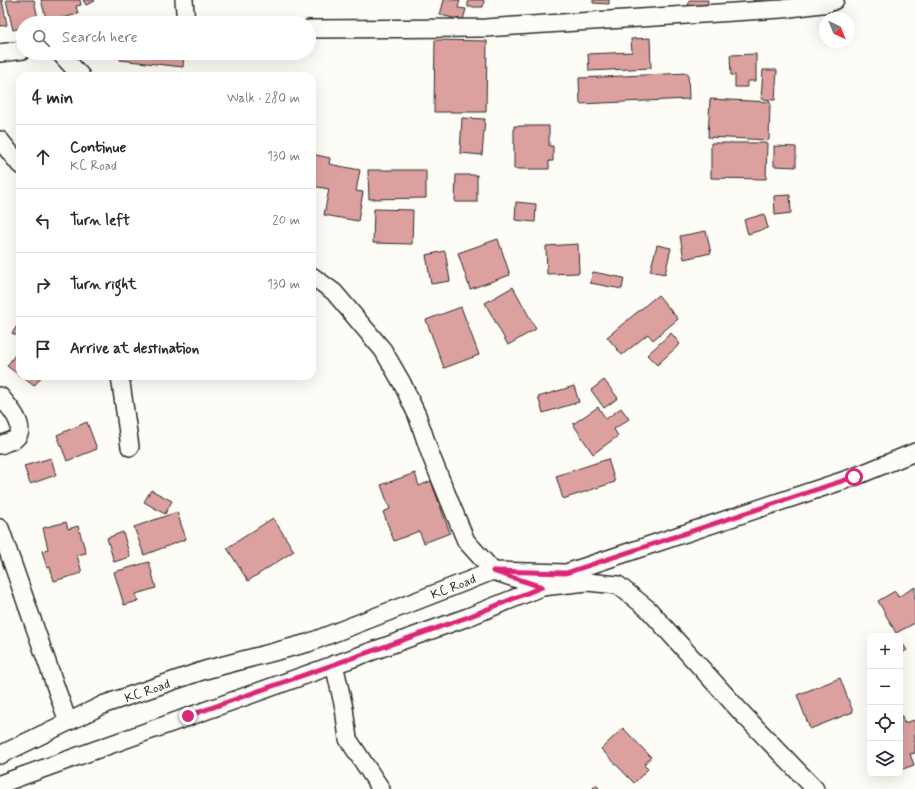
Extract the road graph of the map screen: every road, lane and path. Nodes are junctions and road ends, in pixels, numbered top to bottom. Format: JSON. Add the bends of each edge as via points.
{"nodes":[{"id":1,"x":184,"y":0,"type":"edge"},
{"id":2,"x":835,"y":0,"type":"edge"},
{"id":3,"x":185,"y":16,"type":"edge"},
{"id":4,"x":316,"y":29,"type":"edge"},
{"id":5,"x":16,"y":51,"type":"edge"},
{"id":6,"x":0,"y":53,"type":"edge"},
{"id":7,"x":66,"y":60,"type":"edge"},
{"id":8,"x":77,"y":72,"type":"edge"},
{"id":9,"x":0,"y":140,"type":"edge"},
{"id":10,"x":16,"y":160,"type":"edge"},
{"id":11,"x":316,"y":279,"type":"edge"},
{"id":12,"x":121,"y":380,"type":"edge"},
{"id":13,"x":0,"y":396,"type":"edge"},
{"id":14,"x":0,"y":445,"type":"edge"},
{"id":15,"x":130,"y":447,"type":"dead end"},
{"id":16,"x":915,"y":452,"type":"edge"},
{"id":17,"x":0,"y":528,"type":"edge"},
{"id":18,"x":493,"y":571,"type":"junction"},
{"id":19,"x":542,"y":587,"type":"junction"},
{"id":20,"x":334,"y":664,"type":"junction"},
{"id":21,"x":68,"y":722,"type":"junction"},
{"id":22,"x":0,"y":755,"type":"edge"},
{"id":23,"x":0,"y":784,"type":"edge"},
{"id":24,"x":381,"y":789,"type":"edge"},
{"id":25,"x":814,"y":789,"type":"edge"}],
"edges":[{"from":1,"to":3,"type":"street"},
{"from":2,"to":4,"type":"street","via":[[829,4],[782,9],[559,24],[485,28]]},
{"from":5,"to":6,"type":"street"},
{"from":7,"to":8,"type":"street"},
{"from":9,"to":10,"type":"street"},
{"from":11,"to":18,"type":"street","via":[[334,292],[383,350],[417,415],[466,541]]},
{"from":12,"to":15,"type":"street"},
{"from":13,"to":14,"type":"street","via":[[11,409],[20,431],[14,439]]},
{"from":16,"to":18,"type":"street","name":"KC Road","via":[[854,477],[566,573]]},
{"from":17,"to":21,"type":"street"},
{"from":18,"to":19,"type":"street"},
{"from":18,"to":21,"type":"street","name":"KC Road","via":[[308,643],[205,670],[105,704]]},
{"from":19,"to":20,"type":"street","via":[[468,617]]},
{"from":19,"to":25,"type":"street","via":[[587,582],[618,585],[648,609]]},
{"from":20,"to":23,"type":"street"},
{"from":20,"to":24,"type":"street","via":[[348,739]]},
{"from":21,"to":22,"type":"street","name":"KC Road"}]}
